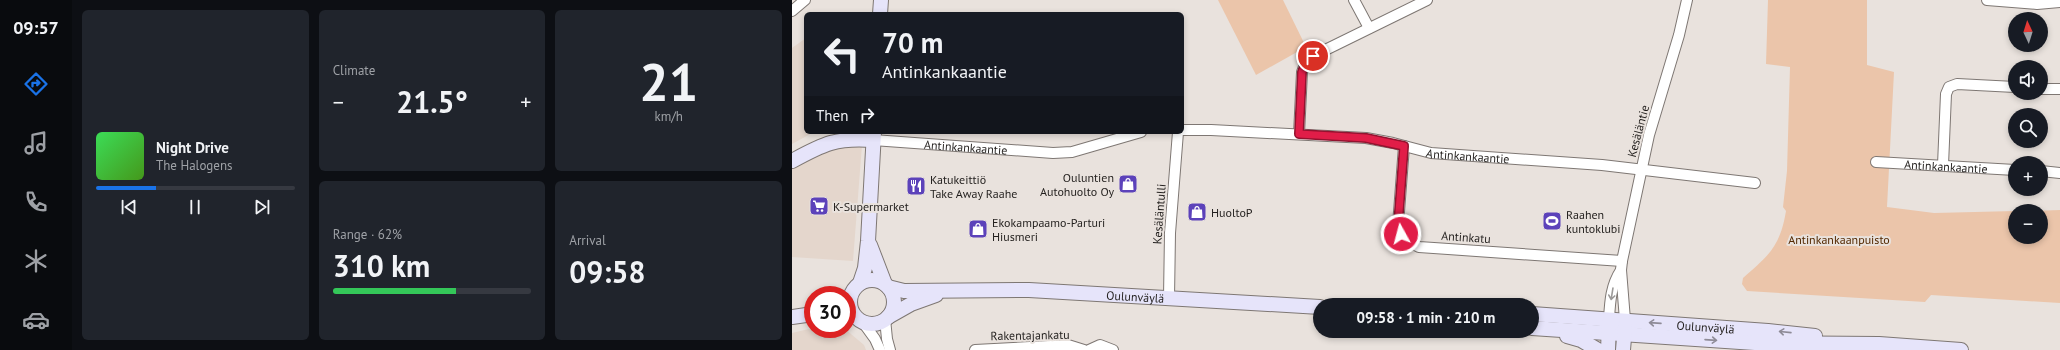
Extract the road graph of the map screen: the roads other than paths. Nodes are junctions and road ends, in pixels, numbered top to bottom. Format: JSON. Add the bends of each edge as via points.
{"nodes":[{"id":1,"x":805,"y":0,"type":"edge"},
{"id":2,"x":881,"y":0,"type":"edge"},
{"id":3,"x":1354,"y":0,"type":"edge"},
{"id":4,"x":1427,"y":0,"type":"edge"},
{"id":5,"x":1687,"y":0,"type":"edge"},
{"id":6,"x":1987,"y":0,"type":"edge"},
{"id":7,"x":2060,"y":2,"type":"edge"},
{"id":8,"x":792,"y":10,"type":"edge"},
{"id":9,"x":880,"y":12,"type":"edge"},
{"id":10,"x":1369,"y":28,"type":"junction"},
{"id":11,"x":2008,"y":87,"type":"edge"},
{"id":12,"x":2048,"y":89,"type":"edge"},
{"id":13,"x":2060,"y":89,"type":"edge"},
{"id":14,"x":1184,"y":130,"type":"edge"},
{"id":15,"x":1134,"y":134,"type":"edge"},
{"id":16,"x":1178,"y":134,"type":"edge"},
{"id":17,"x":1299,"y":134,"type":"junction"},
{"id":18,"x":873,"y":136,"type":"edge"},
{"id":19,"x":1404,"y":146,"type":"junction"},
{"id":20,"x":792,"y":161,"type":"edge"},
{"id":21,"x":1876,"y":162,"type":"dead end"},
{"id":22,"x":1943,"y":165,"type":"junction"},
{"id":23,"x":1641,"y":169,"type":"junction"},
{"id":24,"x":2008,"y":170,"type":"edge"},
{"id":25,"x":2048,"y":172,"type":"edge"},
{"id":26,"x":2060,"y":173,"type":"edge"},
{"id":27,"x":1755,"y":183,"type":"dead end"},
{"id":28,"x":868,"y":241,"type":"junction"},
{"id":29,"x":1621,"y":265,"type":"junction"},
{"id":30,"x":886,"y":285,"type":"junction"},
{"id":31,"x":858,"y":286,"type":"junction"},
{"id":32,"x":856,"y":290,"type":"edge"},
{"id":33,"x":950,"y":291,"type":"junction"},
{"id":34,"x":1169,"y":298,"type":"junction"},
{"id":35,"x":1313,"y":307,"type":"edge"},
{"id":36,"x":1539,"y":315,"type":"edge"},
{"id":37,"x":856,"y":317,"type":"edge"},
{"id":38,"x":856,"y":318,"type":"edge"},
{"id":39,"x":886,"y":318,"type":"junction"},
{"id":40,"x":1609,"y":326,"type":"junction"},
{"id":41,"x":1625,"y":327,"type":"junction"},
{"id":42,"x":1539,"y":328,"type":"edge"},
{"id":43,"x":1539,"y":332,"type":"edge"},
{"id":44,"x":880,"y":350,"type":"edge"},
{"id":45,"x":890,"y":350,"type":"edge"},
{"id":46,"x":975,"y":350,"type":"edge"},
{"id":47,"x":1084,"y":350,"type":"edge"},
{"id":48,"x":1089,"y":350,"type":"edge"},
{"id":49,"x":1113,"y":350,"type":"edge"},
{"id":50,"x":1598,"y":350,"type":"edge"},
{"id":51,"x":1608,"y":350,"type":"edge"},
{"id":52,"x":1623,"y":350,"type":"edge"},
{"id":53,"x":1961,"y":350,"type":"edge"}],
"edges":[{"from":1,"to":8,"type":"street"},
{"from":2,"to":9,"type":"main road"},
{"from":3,"to":10,"type":"street"},
{"from":4,"to":10,"type":"street"},
{"from":5,"to":23,"type":"street","name":"Kesäläntie"},
{"from":6,"to":7,"type":"street","via":[[2037,4]]},
{"from":10,"to":17,"type":"street","via":[[1313,56],[1305,64],[1302,72]]},
{"from":11,"to":22,"type":"street","via":[[1957,84],[1948,87]]},
{"from":12,"to":13,"type":"street"},
{"from":14,"to":17,"type":"street","name":"Antinkankaantie"},
{"from":15,"to":18,"type":"street","name":"Antinkankaantie","via":[[1072,152],[1053,153]]},
{"from":16,"to":34,"type":"street","name":"Kesäläntulli","via":[[1170,233]]},
{"from":17,"to":19,"type":"street","name":"Antinkankaantie","via":[[1366,138]]},
{"from":18,"to":20,"type":"main road","name":"Antinkankaantie","via":[[830,142]]},
{"from":18,"to":28,"type":"main road"},
{"from":19,"to":23,"type":"street","name":"Antinkankaantie","via":[[1457,156]]},
{"from":19,"to":29,"type":"street","name":"Antinkatu","via":[[1398,225],[1401,234],[1410,243],[1427,247]]},
{"from":21,"to":22,"type":"street","name":"Antinkankaantie"},
{"from":22,"to":24,"type":"street","name":"Antinkankaantie"},
{"from":23,"to":27,"type":"street","name":"Antinkankaantie"},
{"from":23,"to":29,"type":"street","name":"Kesäläntie"},
{"from":25,"to":26,"type":"street"},
{"from":28,"to":30,"type":"main road"},
{"from":28,"to":31,"type":"main road","via":[[865,268]]},
{"from":29,"to":40,"type":"street","name":"Kesäläntie","one_way":true,"via":[[1611,292]]},
{"from":29,"to":41,"type":"street","name":"Kesäläntie"},
{"from":30,"to":31,"type":"main road","via":[[875,280]]},
{"from":30,"to":33,"type":"main road","name":"Oulunväylä","via":[[904,291]]},
{"from":30,"to":39,"type":"main road","via":[[894,299],[894,305]]},
{"from":31,"to":32,"type":"main road"},
{"from":33,"to":34,"type":"main road","name":"Oulunväylä","via":[[1030,290]]},
{"from":33,"to":39,"type":"main road","name":"Oulunväylä","via":[[911,304]]},
{"from":34,"to":35,"type":"main road","name":"Oulunväylä"},
{"from":36,"to":40,"type":"main road","name":"Oulunväylä"},
{"from":37,"to":39,"type":"main road","via":[[874,324]]},
{"from":38,"to":44,"type":"street","via":[[875,339]]},
{"from":39,"to":45,"type":"street"},
{"from":40,"to":41,"type":"main road","name":"Oulunväylä"},
{"from":40,"to":42,"type":"main road","name":"Oulunväylä"},
{"from":40,"to":51,"type":"main road"},
{"from":41,"to":52,"type":"main road"},
{"from":41,"to":53,"type":"main road","name":"Oulunväylä","via":[[1768,331],[1879,344]]},
{"from":43,"to":50,"type":"main road","via":[[1574,337]]},
{"from":46,"to":47,"type":"street","name":"Rakentajankatu","via":[[1068,345]]},
{"from":48,"to":49,"type":"street","via":[[1100,345]]}]}
